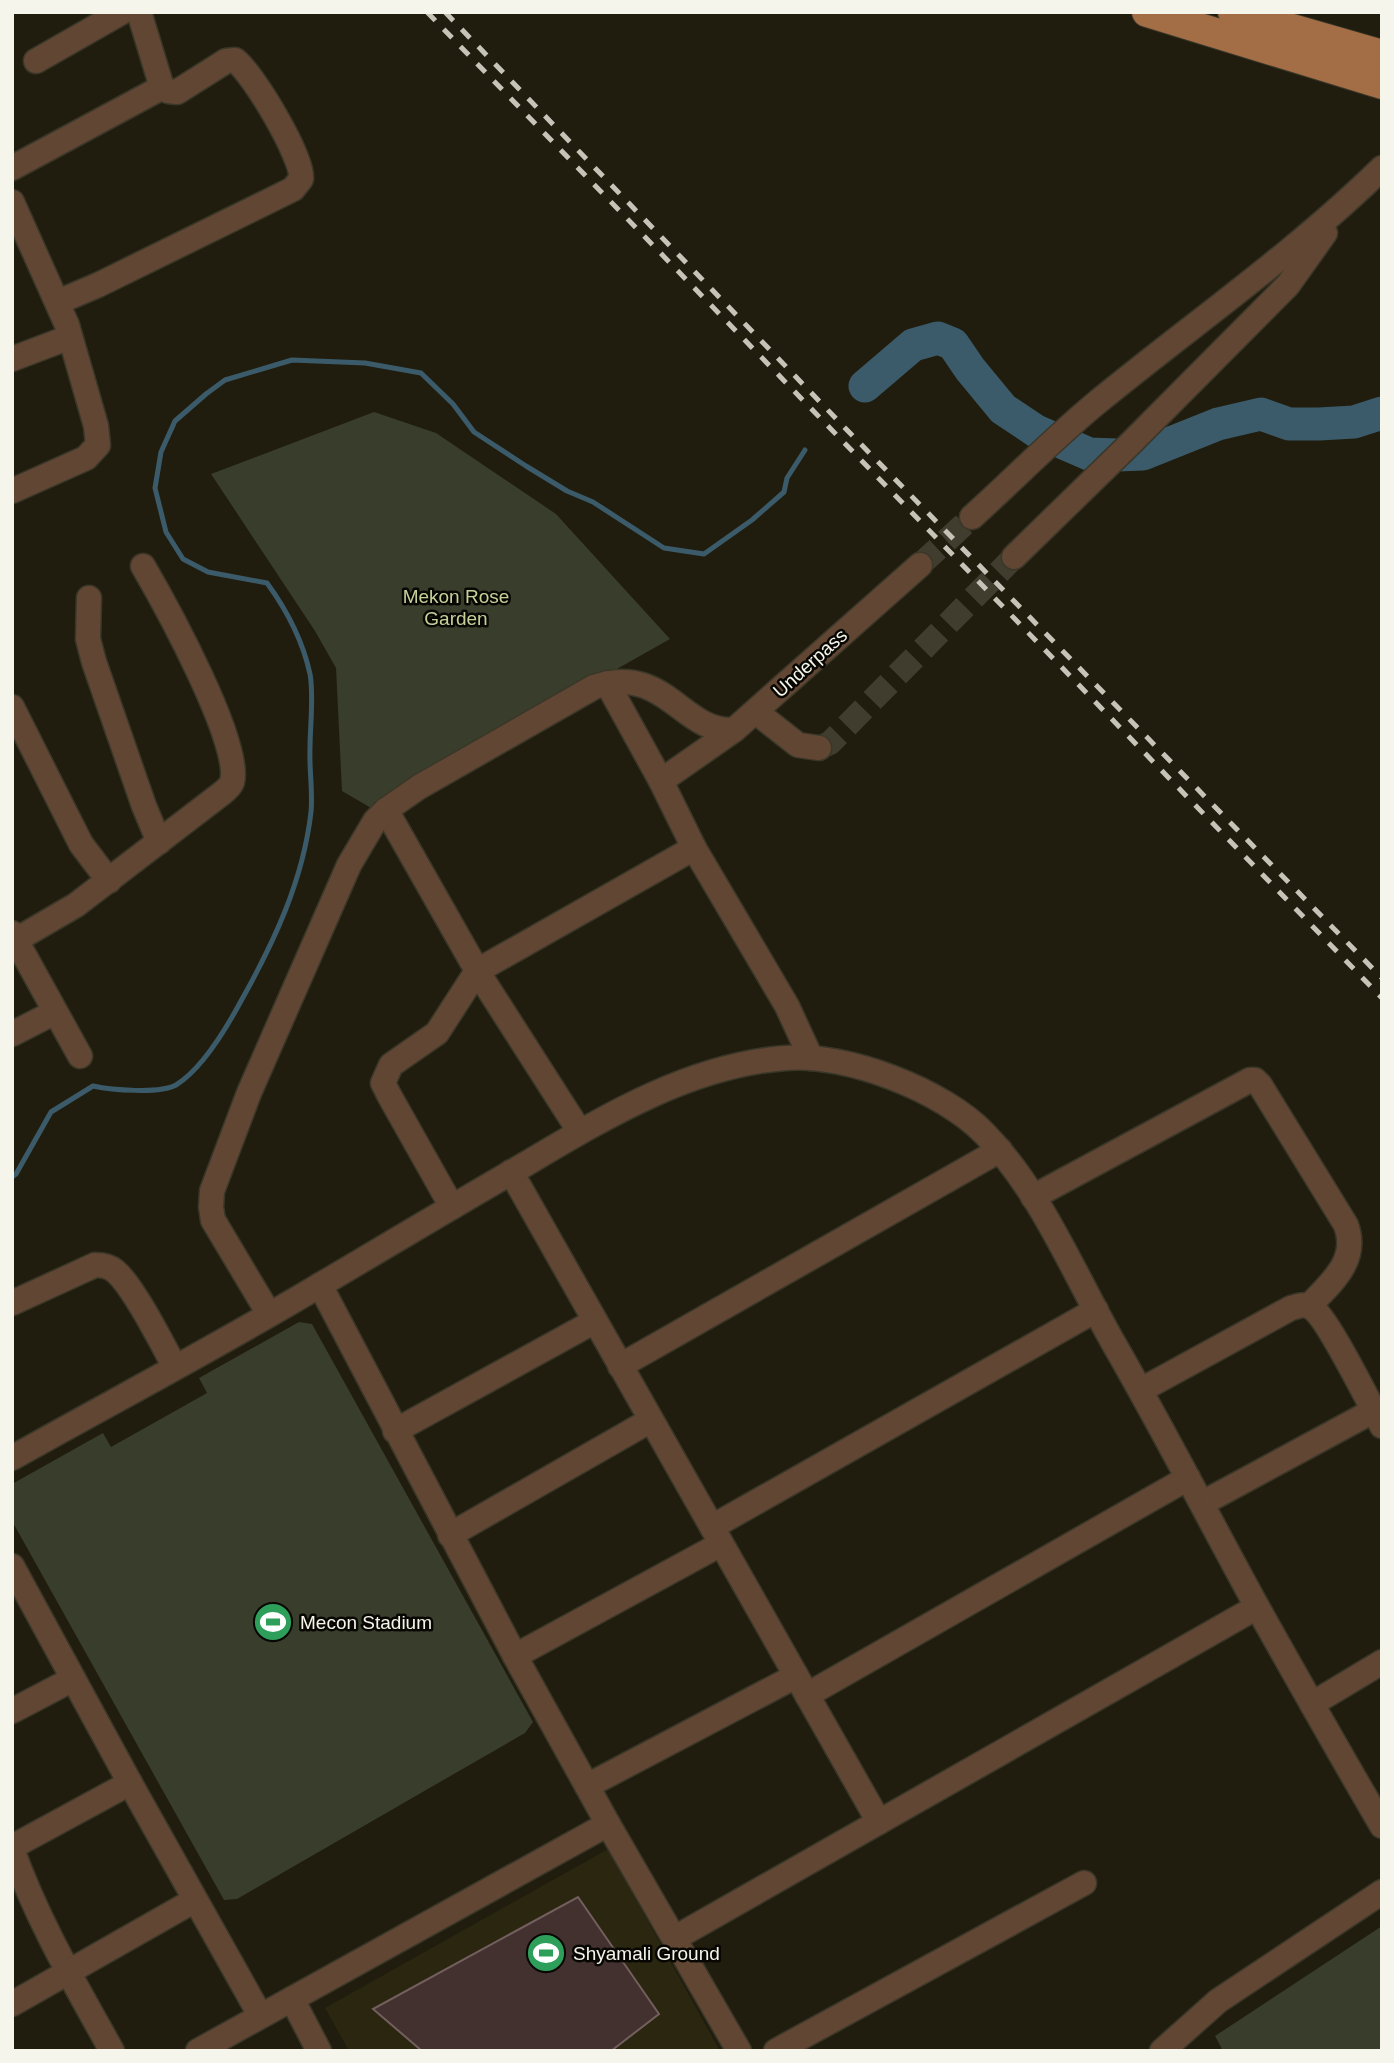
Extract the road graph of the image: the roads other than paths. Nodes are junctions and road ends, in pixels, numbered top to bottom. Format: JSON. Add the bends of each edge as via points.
{"nodes":[{"id":1,"x":122,"y":12,"type":"edge"},
{"id":2,"x":139,"y":12,"type":"edge"},
{"id":3,"x":1147,"y":12,"type":"edge"},
{"id":4,"x":1233,"y":12,"type":"edge"},
{"id":5,"x":1382,"y":55,"type":"edge"},
{"id":6,"x":36,"y":61,"type":"dead end"},
{"id":7,"x":1382,"y":84,"type":"edge"},
{"id":8,"x":160,"y":87,"type":"junction"},
{"id":9,"x":1382,"y":168,"type":"edge"},
{"id":10,"x":12,"y":169,"type":"edge"},
{"id":11,"x":12,"y":202,"type":"edge"},
{"id":12,"x":1345,"y":204,"type":"junction"},
{"id":13,"x":58,"y":302,"type":"junction"},
{"id":14,"x":70,"y":337,"type":"junction"},
{"id":15,"x":12,"y":359,"type":"edge"},
{"id":16,"x":12,"y":491,"type":"edge"},
{"id":17,"x":972,"y":517,"type":"tunnel mouth"},
{"id":18,"x":1014,"y":557,"type":"tunnel mouth"},
{"id":19,"x":920,"y":565,"type":"tunnel mouth"},
{"id":20,"x":143,"y":566,"type":"dead end"},
{"id":21,"x":89,"y":598,"type":"dead end"},
{"id":22,"x":607,"y":683,"type":"junction"},
{"id":23,"x":12,"y":707,"type":"edge"},
{"id":24,"x":756,"y":712,"type":"junction"},
{"id":25,"x":734,"y":730,"type":"junction"},
{"id":26,"x":819,"y":748,"type":"dead end"},
{"id":27,"x":661,"y":781,"type":"junction"},
{"id":28,"x":386,"y":810,"type":"junction"},
{"id":29,"x":159,"y":842,"type":"junction"},
{"id":30,"x":694,"y":848,"type":"junction"},
{"id":31,"x":109,"y":881,"type":"junction"},
{"id":32,"x":14,"y":936,"type":"edge"},
{"id":33,"x":477,"y":971,"type":"junction"},
{"id":34,"x":55,"y":1012,"type":"junction"},
{"id":35,"x":12,"y":1034,"type":"edge"},
{"id":36,"x":79,"y":1056,"type":"dead end"},
{"id":37,"x":811,"y":1058,"type":"junction"},
{"id":38,"x":580,"y":1132,"type":"junction"},
{"id":39,"x":1000,"y":1150,"type":"junction"},
{"id":40,"x":511,"y":1172,"type":"junction"},
{"id":41,"x":1033,"y":1197,"type":"junction"},
{"id":42,"x":452,"y":1207,"type":"junction"},
{"id":43,"x":320,"y":1285,"type":"junction"},
{"id":44,"x":12,"y":1303,"type":"edge"},
{"id":45,"x":1309,"y":1306,"type":"junction"},
{"id":46,"x":1096,"y":1310,"type":"junction"},
{"id":47,"x":269,"y":1314,"type":"junction"},
{"id":48,"x":595,"y":1321,"type":"junction"},
{"id":49,"x":621,"y":1366,"type":"junction"},
{"id":50,"x":175,"y":1367,"type":"junction"},
{"id":51,"x":1141,"y":1390,"type":"junction"},
{"id":52,"x":1378,"y":1419,"type":"edge"},
{"id":53,"x":651,"y":1420,"type":"junction"},
{"id":54,"x":395,"y":1431,"type":"junction"},
{"id":55,"x":12,"y":1458,"type":"edge"},
{"id":56,"x":1188,"y":1478,"type":"junction"},
{"id":57,"x":1212,"y":1498,"type":"dead end"},
{"id":58,"x":450,"y":1535,"type":"junction"},
{"id":59,"x":717,"y":1535,"type":"junction"},
{"id":60,"x":12,"y":1566,"type":"edge"},
{"id":61,"x":1257,"y":1606,"type":"junction"},
{"id":62,"x":515,"y":1656,"type":"junction"},
{"id":63,"x":1382,"y":1662,"type":"edge"},
{"id":64,"x":74,"y":1679,"type":"junction"},
{"id":65,"x":802,"y":1685,"type":"junction"},
{"id":66,"x":1312,"y":1704,"type":"junction"},
{"id":67,"x":12,"y":1711,"type":"edge"},
{"id":68,"x":130,"y":1783,"type":"junction"},
{"id":69,"x":587,"y":1786,"type":"junction"},
{"id":70,"x":879,"y":1822,"type":"junction"},
{"id":71,"x":608,"y":1824,"type":"junction"},
{"id":72,"x":1382,"y":1826,"type":"edge"},
{"id":73,"x":12,"y":1848,"type":"edge"},
{"id":74,"x":1084,"y":1883,"type":"dead end"},
{"id":75,"x":1382,"y":1892,"type":"edge"},
{"id":76,"x":195,"y":1900,"type":"junction"},
{"id":77,"x":675,"y":1938,"type":"junction"},
{"id":78,"x":69,"y":1973,"type":"junction"},
{"id":79,"x":292,"y":1999,"type":"junction"},
{"id":80,"x":12,"y":2004,"type":"edge"},
{"id":81,"x":260,"y":2015,"type":"junction"},
{"id":82,"x":112,"y":2051,"type":"edge"},
{"id":83,"x":198,"y":2051,"type":"edge"},
{"id":84,"x":319,"y":2051,"type":"edge"},
{"id":85,"x":739,"y":2051,"type":"edge"},
{"id":86,"x":776,"y":2051,"type":"edge"},
{"id":87,"x":1162,"y":2051,"type":"edge"}],
"edges":[{"from":1,"to":6,"type":"street"},
{"from":2,"to":8,"type":"street"},
{"from":3,"to":7,"type":"main road"},
{"from":4,"to":5,"type":"main road"},
{"from":8,"to":10,"type":"street"},
{"from":8,"to":13,"type":"street","via":[[177,92],[235,60],[249,74],[297,158],[301,179],[293,189]]},
{"from":9,"to":12,"type":"street"},
{"from":11,"to":13,"type":"street"},
{"from":12,"to":17,"type":"street","via":[[1091,407]]},
{"from":12,"to":18,"type":"street","via":[[1288,285]]},
{"from":13,"to":14,"type":"street"},
{"from":14,"to":15,"type":"street"},
{"from":14,"to":16,"type":"street","via":[[98,445],[86,458]]},
{"from":19,"to":24,"type":"street","name":"Underpass"},
{"from":20,"to":29,"type":"street","via":[[215,708],[233,772],[228,788]]},
{"from":21,"to":29,"type":"street","via":[[88,639],[94,662]]},
{"from":22,"to":25,"type":"street","via":[[638,682],[709,726]]},
{"from":22,"to":27,"type":"street"},
{"from":22,"to":28,"type":"street","via":[[442,773]]},
{"from":23,"to":31,"type":"street","via":[[81,844]]},
{"from":24,"to":25,"type":"street"},
{"from":24,"to":26,"type":"street","name":"Underpass","via":[[798,745]]},
{"from":25,"to":27,"type":"street"},
{"from":27,"to":30,"type":"street"},
{"from":28,"to":33,"type":"street"},
{"from":28,"to":47,"type":"street","via":[[364,836],[349,865],[249,1093],[212,1191],[213,1220]]},
{"from":29,"to":31,"type":"street"},
{"from":30,"to":33,"type":"street"},
{"from":30,"to":37,"type":"street","via":[[787,1006]]},
{"from":31,"to":32,"type":"street","via":[[60,916]]},
{"from":32,"to":34,"type":"street"},
{"from":33,"to":38,"type":"street"},
{"from":33,"to":42,"type":"street","via":[[437,1033],[391,1065],[383,1083]]},
{"from":34,"to":35,"type":"street"},
{"from":34,"to":36,"type":"street"},
{"from":37,"to":38,"type":"street","via":[[754,1062],[672,1086]]},
{"from":37,"to":39,"type":"street","via":[[900,1080],[934,1096],[961,1113]]},
{"from":38,"to":40,"type":"street"},
{"from":39,"to":41,"type":"street"},
{"from":39,"to":49,"type":"street"},
{"from":40,"to":42,"type":"street"},
{"from":40,"to":48,"type":"street"},
{"from":41,"to":45,"type":"street","via":[[1255,1080],[1350,1237],[1347,1262]]},
{"from":41,"to":46,"type":"street"},
{"from":42,"to":43,"type":"street"},
{"from":43,"to":47,"type":"street"},
{"from":43,"to":54,"type":"street"},
{"from":44,"to":50,"type":"street","via":[[95,1265],[113,1269]]},
{"from":45,"to":51,"type":"street","via":[[1291,1308]]},
{"from":45,"to":52,"type":"street","via":[[1326,1326]]},
{"from":46,"to":51,"type":"street"},
{"from":46,"to":59,"type":"street"},
{"from":47,"to":50,"type":"street"},
{"from":48,"to":49,"type":"street"},
{"from":48,"to":54,"type":"street"},
{"from":49,"to":53,"type":"street"},
{"from":50,"to":55,"type":"street"},
{"from":51,"to":56,"type":"street"},
{"from":52,"to":57,"type":"street"},
{"from":53,"to":58,"type":"street"},
{"from":53,"to":59,"type":"street"},
{"from":54,"to":58,"type":"street"},
{"from":56,"to":61,"type":"street"},
{"from":56,"to":65,"type":"street"},
{"from":58,"to":62,"type":"street"},
{"from":59,"to":62,"type":"street"},
{"from":59,"to":65,"type":"street"},
{"from":60,"to":64,"type":"street"},
{"from":61,"to":66,"type":"street"},
{"from":61,"to":70,"type":"street"},
{"from":62,"to":69,"type":"street"},
{"from":63,"to":66,"type":"street"},
{"from":64,"to":67,"type":"street"},
{"from":64,"to":68,"type":"street"},
{"from":65,"to":69,"type":"street"},
{"from":65,"to":70,"type":"street"},
{"from":66,"to":72,"type":"street"},
{"from":68,"to":73,"type":"street"},
{"from":68,"to":76,"type":"street"},
{"from":69,"to":71,"type":"street"},
{"from":70,"to":77,"type":"street"},
{"from":71,"to":77,"type":"street"},
{"from":71,"to":79,"type":"street"},
{"from":73,"to":78,"type":"street"},
{"from":74,"to":86,"type":"street"},
{"from":75,"to":87,"type":"street","via":[[1218,2001]]},
{"from":76,"to":78,"type":"street"},
{"from":76,"to":81,"type":"street"},
{"from":77,"to":85,"type":"street"},
{"from":78,"to":80,"type":"street"},
{"from":78,"to":82,"type":"street"},
{"from":79,"to":81,"type":"street"},
{"from":79,"to":84,"type":"street"},
{"from":81,"to":83,"type":"street"}]}
